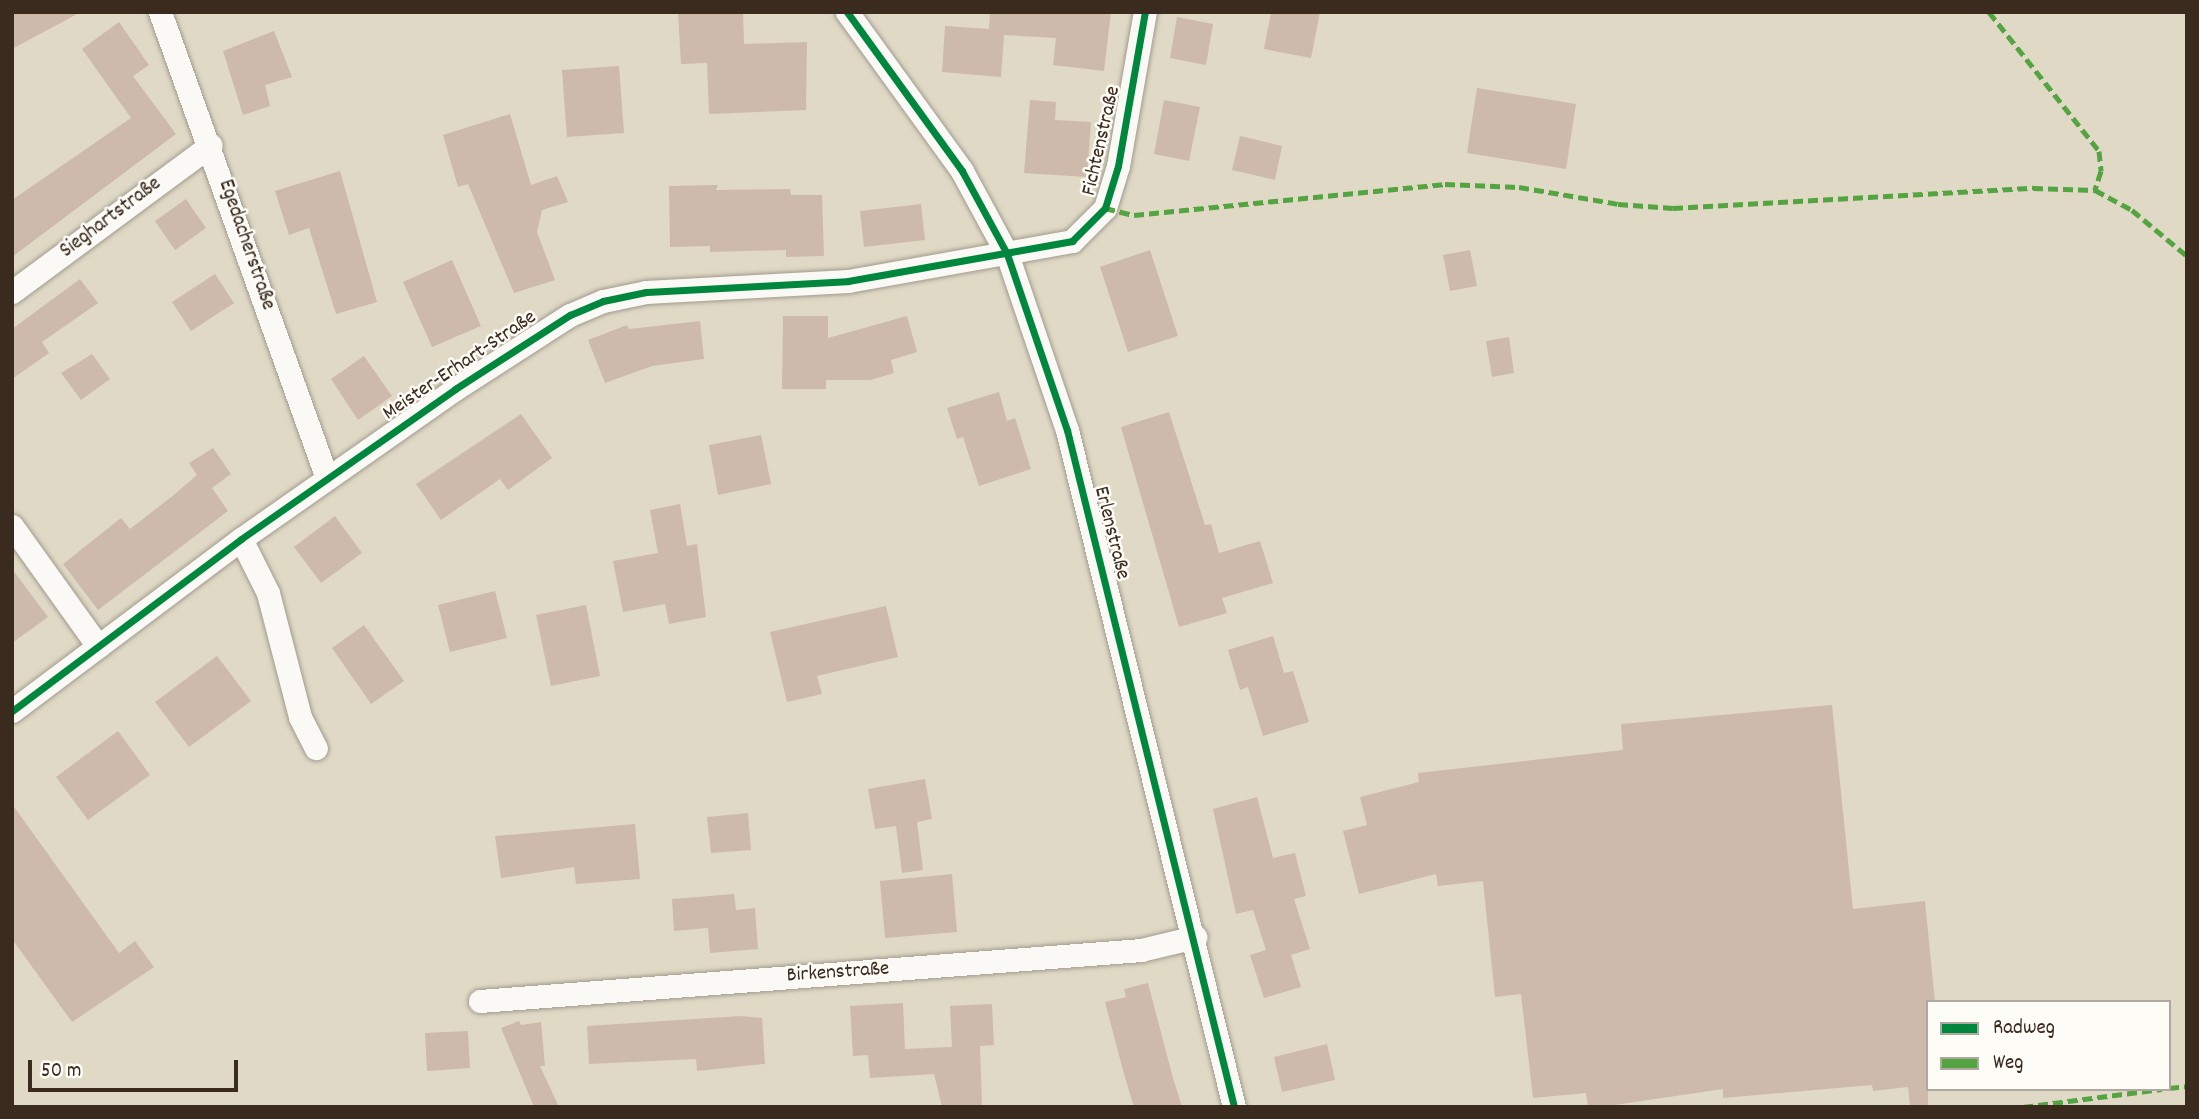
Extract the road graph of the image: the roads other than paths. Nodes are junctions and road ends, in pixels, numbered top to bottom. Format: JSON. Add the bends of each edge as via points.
{"nodes":[{"id":1,"x":160,"y":12,"type":"edge"},
{"id":2,"x":847,"y":12,"type":"edge"},
{"id":3,"x":1145,"y":12,"type":"edge"},
{"id":4,"x":211,"y":145,"type":"junction"},
{"id":5,"x":1007,"y":254,"type":"junction"},
{"id":6,"x":12,"y":292,"type":"edge"},
{"id":7,"x":327,"y":478,"type":"junction"},
{"id":8,"x":12,"y":526,"type":"edge"},
{"id":9,"x":241,"y":539,"type":"junction"},
{"id":10,"x":99,"y":646,"type":"junction"},
{"id":11,"x":12,"y":711,"type":"edge"},
{"id":12,"x":316,"y":748,"type":"dead end"},
{"id":13,"x":1195,"y":937,"type":"junction"},
{"id":14,"x":480,"y":1002,"type":"dead end"},
{"id":15,"x":1234,"y":1107,"type":"edge"}],
"edges":[{"from":1,"to":4,"type":"street","name":"Egedacherstraße"},
{"from":2,"to":5,"type":"street","name":"Erlenstraße","via":[[962,171]]},
{"from":3,"to":5,"type":"street","name":"Fichtenstraße","via":[[1121,154],[1105,208],[1072,241]]},
{"from":4,"to":6,"type":"street","name":"Sieghartstraße"},
{"from":4,"to":7,"type":"street","name":"Egedacherstraße"},
{"from":5,"to":7,"type":"street","name":"Meister-Erhart-Straße","via":[[848,281],[697,286],[603,301],[541,331]]},
{"from":5,"to":13,"type":"street","name":"Erlenstraße","via":[[1067,430]]},
{"from":7,"to":9,"type":"street","name":"Meister-Erhart-Straße"},
{"from":8,"to":10,"type":"street"},
{"from":9,"to":10,"type":"street","name":"Meister-Erhart-Straße"},
{"from":9,"to":12,"type":"street","via":[[268,593],[300,717]]},
{"from":10,"to":11,"type":"street","name":"Meister-Erhart-Straße"},
{"from":13,"to":14,"type":"street","name":"Birkenstraße","via":[[1141,950]]},
{"from":13,"to":15,"type":"street","name":"Erlenstraße"}]}
